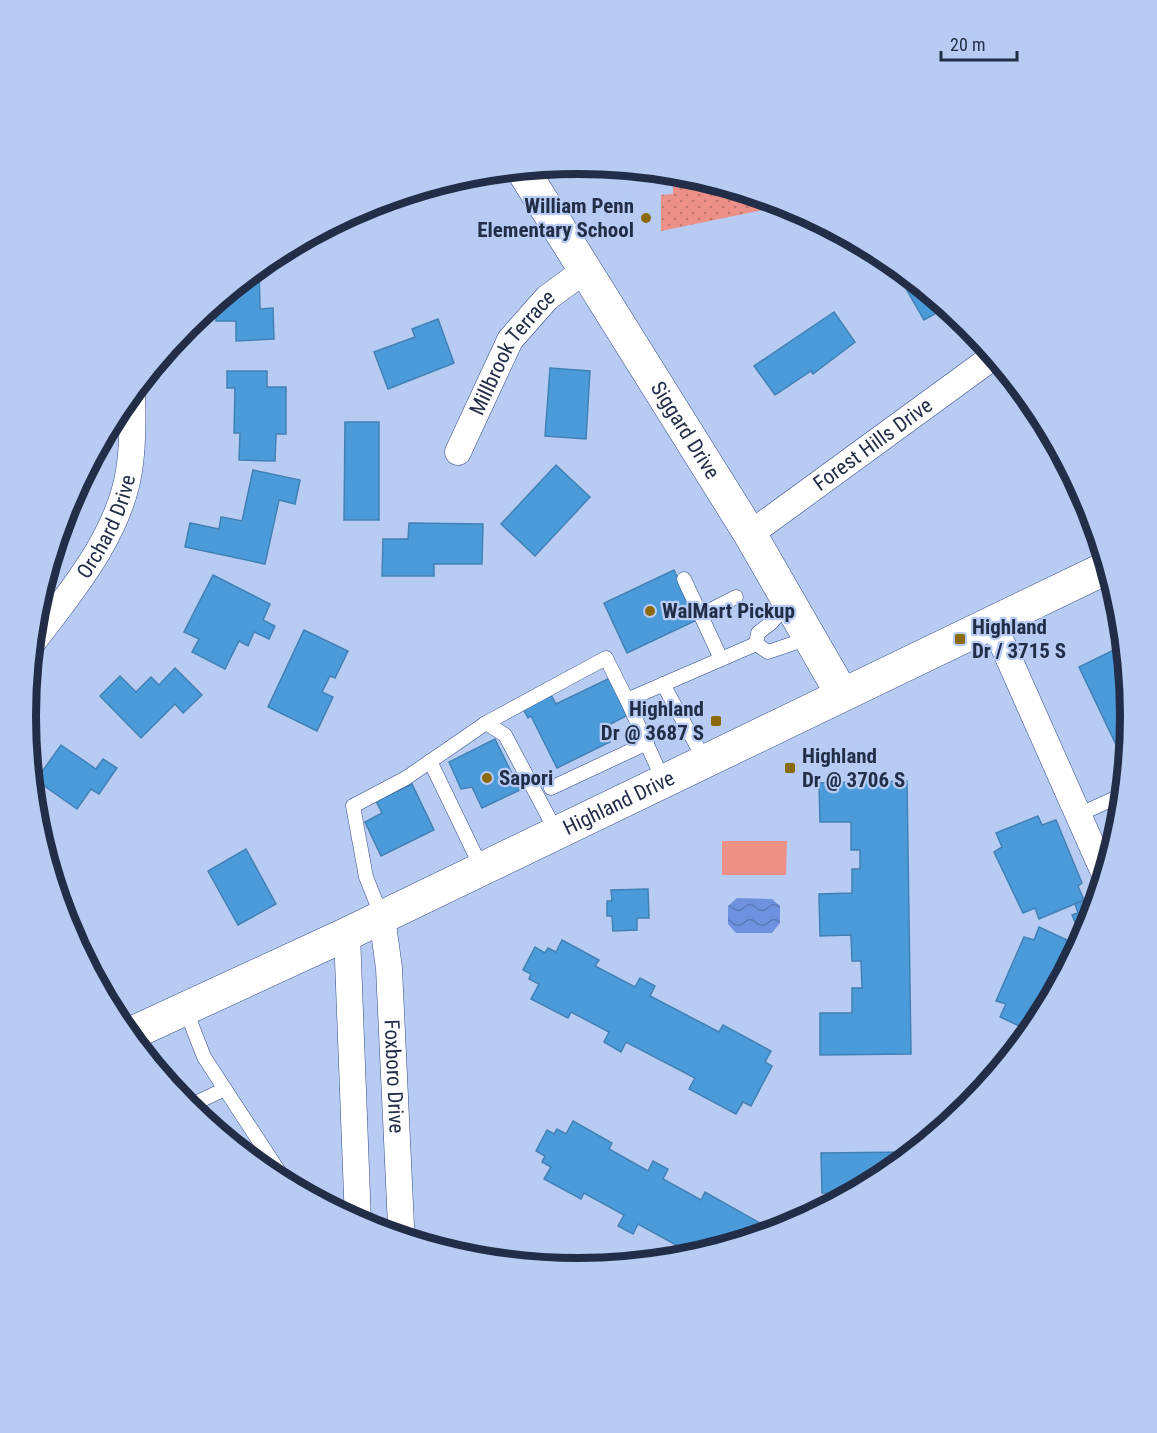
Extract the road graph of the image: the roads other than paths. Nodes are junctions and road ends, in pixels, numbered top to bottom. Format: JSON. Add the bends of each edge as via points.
{"nodes":[{"id":1,"x":527,"y":177,"type":"edge"},
{"id":2,"x":585,"y":270,"type":"junction"},
{"id":3,"x":987,"y":361,"type":"edge"},
{"id":4,"x":131,"y":409,"type":"edge"},
{"id":5,"x":458,"y":452,"type":"dead end"},
{"id":6,"x":750,"y":534,"type":"junction"},
{"id":7,"x":1101,"y":570,"type":"edge"},
{"id":8,"x":684,"y":579,"type":"dead end"},
{"id":9,"x":736,"y":597,"type":"dead end"},
{"id":10,"x":789,"y":602,"type":"junction"},
{"id":11,"x":701,"y":615,"type":"junction"},
{"id":12,"x":993,"y":623,"type":"junction"},
{"id":13,"x":44,"y":628,"type":"edge"},
{"id":14,"x":809,"y":638,"type":"junction"},
{"id":15,"x":756,"y":644,"type":"junction"},
{"id":16,"x":721,"y":659,"type":"junction"},
{"id":17,"x":663,"y":684,"type":"junction"},
{"id":18,"x":842,"y":694,"type":"junction"},
{"id":19,"x":627,"y":700,"type":"junction"},
{"id":20,"x":486,"y":723,"type":"junction"},
{"id":21,"x":647,"y":743,"type":"junction"},
{"id":22,"x":430,"y":761,"type":"junction"},
{"id":23,"x":705,"y":761,"type":"junction"},
{"id":24,"x":663,"y":780,"type":"junction"},
{"id":25,"x":551,"y":788,"type":"dead end"},
{"id":26,"x":1114,"y":798,"type":"edge"},
{"id":27,"x":1078,"y":815,"type":"junction"},
{"id":28,"x":557,"y":832,"type":"junction"},
{"id":29,"x":1102,"y":860,"type":"edge"},
{"id":30,"x":482,"y":869,"type":"junction"},
{"id":31,"x":382,"y":917,"type":"junction"},
{"id":32,"x":347,"y":934,"type":"junction"},
{"id":33,"x":185,"y":1008,"type":"junction"},
{"id":34,"x":136,"y":1031,"type":"edge"},
{"id":35,"x":225,"y":1089,"type":"junction"},
{"id":36,"x":197,"y":1102,"type":"edge"},
{"id":37,"x":276,"y":1168,"type":"edge"},
{"id":38,"x":357,"y":1211,"type":"edge"},
{"id":39,"x":401,"y":1229,"type":"edge"}],
"edges":[{"from":1,"to":2,"type":"main road","name":"Siggard Drive"},
{"from":2,"to":5,"type":"street","name":"Millbrook Terrace","via":[[547,298],[510,340]]},
{"from":2,"to":6,"type":"main road","name":"Siggard Drive"},
{"from":3,"to":6,"type":"street","name":"Forest Hills Drive"},
{"from":4,"to":13,"type":"street","name":"Orchard Drive","via":[[129,472],[112,523],[72,590]]},
{"from":6,"to":10,"type":"main road","name":"Siggard Drive"},
{"from":7,"to":12,"type":"main road","name":"Highland Drive"},
{"from":8,"to":11,"type":"lane"},
{"from":9,"to":11,"type":"lane"},
{"from":10,"to":14,"type":"main road","name":"Siggard Drive"},
{"from":10,"to":15,"type":"lane","via":[[758,633]]},
{"from":11,"to":16,"type":"lane"},
{"from":12,"to":18,"type":"main road","name":"Highland Drive"},
{"from":12,"to":27,"type":"street"},
{"from":14,"to":15,"type":"lane","via":[[768,652]]},
{"from":14,"to":18,"type":"main road","name":"Siggard Drive"},
{"from":15,"to":16,"type":"lane"},
{"from":16,"to":17,"type":"lane"},
{"from":17,"to":19,"type":"lane"},
{"from":17,"to":23,"type":"lane"},
{"from":18,"to":23,"type":"main road","name":"Highland Drive"},
{"from":19,"to":20,"type":"lane","via":[[606,658]]},
{"from":19,"to":21,"type":"lane"},
{"from":20,"to":22,"type":"lane"},
{"from":20,"to":28,"type":"lane","via":[[505,735]]},
{"from":21,"to":24,"type":"lane"},
{"from":21,"to":25,"type":"lane"},
{"from":22,"to":30,"type":"lane"},
{"from":22,"to":31,"type":"lane","via":[[353,807],[366,876]]},
{"from":23,"to":24,"type":"main road","name":"Highland Drive"},
{"from":24,"to":28,"type":"main road","name":"Highland Drive"},
{"from":26,"to":27,"type":"lane"},
{"from":27,"to":29,"type":"street"},
{"from":28,"to":30,"type":"main road","name":"Highland Drive"},
{"from":30,"to":31,"type":"main road","name":"Highland Drive"},
{"from":31,"to":32,"type":"main road","name":"Highland Drive"},
{"from":31,"to":39,"type":"street","name":"Foxboro Drive","via":[[389,968]]},
{"from":32,"to":33,"type":"main road","name":"Highland Drive"},
{"from":32,"to":38,"type":"street","name":"Foxboro Drive"},
{"from":33,"to":34,"type":"main road","name":"Highland Drive"},
{"from":33,"to":35,"type":"lane","via":[[204,1057]]},
{"from":35,"to":36,"type":"lane"},
{"from":35,"to":37,"type":"lane"}]}
